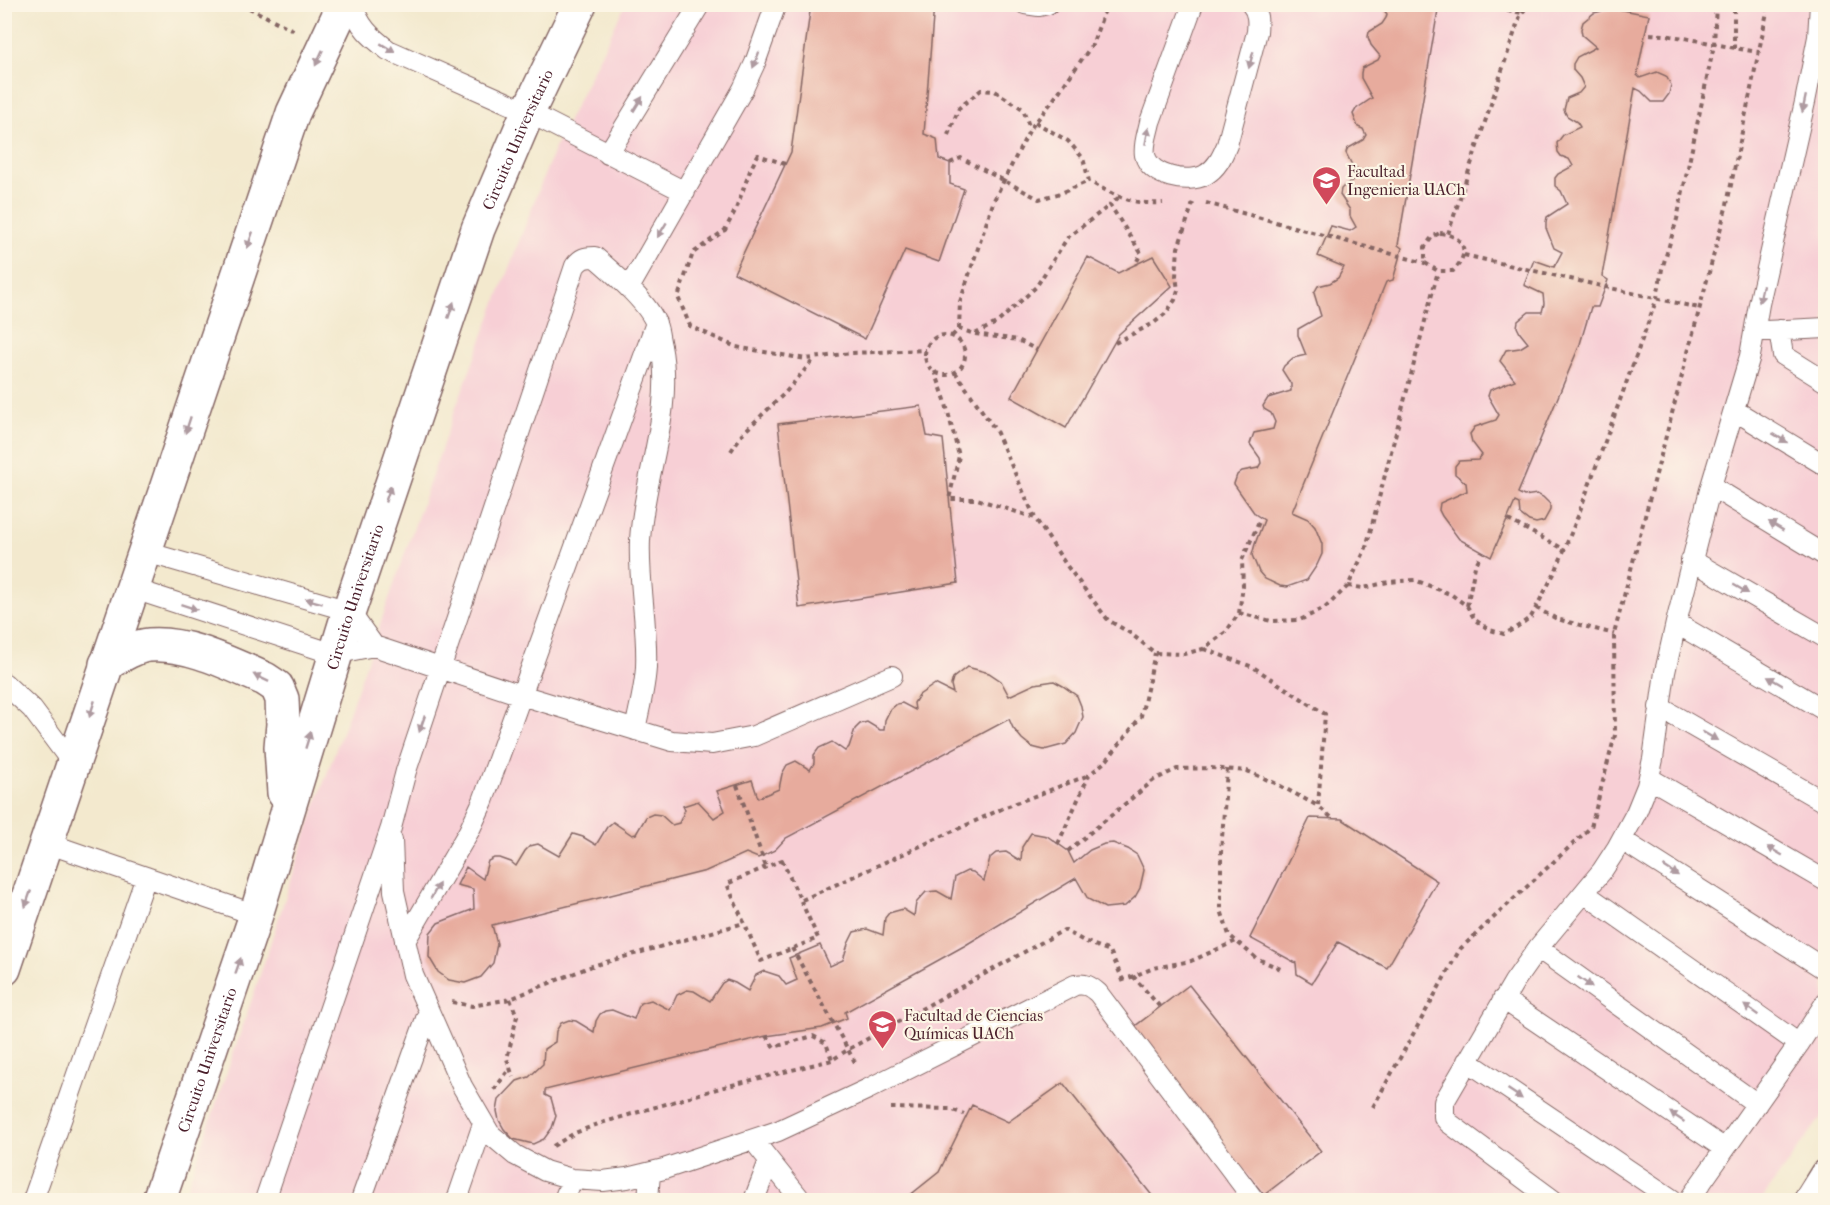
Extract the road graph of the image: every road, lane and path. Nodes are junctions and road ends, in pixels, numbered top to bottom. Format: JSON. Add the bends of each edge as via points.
{"nodes":[{"id":1,"x":241,"y":4,"type":"edge"},
{"id":2,"x":344,"y":4,"type":"edge"},
{"id":3,"x":353,"y":4,"type":"edge"},
{"id":4,"x":580,"y":4,"type":"edge"},
{"id":5,"x":700,"y":4,"type":"edge"},
{"id":6,"x":776,"y":4,"type":"edge"},
{"id":7,"x":1025,"y":4,"type":"edge"},
{"id":8,"x":1048,"y":4,"type":"edge"},
{"id":9,"x":1107,"y":4,"type":"edge"},
{"id":10,"x":1193,"y":4,"type":"edge"},
{"id":11,"x":1251,"y":4,"type":"edge"},
{"id":12,"x":1481,"y":4,"type":"edge"},
{"id":13,"x":1521,"y":4,"type":"edge"},
{"id":14,"x":1530,"y":4,"type":"edge"},
{"id":15,"x":1716,"y":4,"type":"edge"},
{"id":16,"x":1734,"y":4,"type":"edge"},
{"id":17,"x":1766,"y":4,"type":"edge"},
{"id":18,"x":1820,"y":4,"type":"edge"},
{"id":19,"x":1521,"y":14,"type":"junction"},
{"id":20,"x":1650,"y":34,"type":"dead end"},
{"id":21,"x":325,"y":45,"type":"junction"},
{"id":22,"x":1714,"y":45,"type":"junction"},
{"id":23,"x":1734,"y":49,"type":"junction"},
{"id":24,"x":1759,"y":52,"type":"junction"},
{"id":25,"x":528,"y":112,"type":"junction"},
{"id":26,"x":1035,"y":122,"type":"junction"},
{"id":27,"x":1030,"y":129,"type":"junction"},
{"id":28,"x":948,"y":135,"type":"dead end"},
{"id":29,"x":608,"y":154,"type":"junction"},
{"id":30,"x":950,"y":163,"type":"dead end"},
{"id":31,"x":785,"y":164,"type":"dead end"},
{"id":32,"x":1003,"y":180,"type":"junction"},
{"id":33,"x":1089,"y":181,"type":"junction"},
{"id":34,"x":685,"y":192,"type":"junction"},
{"id":35,"x":1194,"y":200,"type":"dead end"},
{"id":36,"x":1206,"y":203,"type":"dead end"},
{"id":37,"x":1110,"y":205,"type":"junction"},
{"id":38,"x":1448,"y":234,"type":"junction"},
{"id":39,"x":1464,"y":255,"type":"junction"},
{"id":40,"x":1425,"y":263,"type":"junction"},
{"id":41,"x":1136,"y":265,"type":"dead end"},
{"id":42,"x":1438,"y":271,"type":"junction"},
{"id":43,"x":628,"y":288,"type":"junction"},
{"id":44,"x":1657,"y":298,"type":"junction"},
{"id":45,"x":1700,"y":308,"type":"junction"},
{"id":46,"x":656,"y":323,"type":"junction"},
{"id":47,"x":1826,"y":328,"type":"edge"},
{"id":48,"x":959,"y":329,"type":"junction"},
{"id":49,"x":1779,"y":330,"type":"junction"},
{"id":50,"x":1754,"y":332,"type":"junction"},
{"id":51,"x":975,"y":333,"type":"junction"},
{"id":52,"x":952,"y":336,"type":"junction"},
{"id":53,"x":1115,"y":343,"type":"dead end"},
{"id":54,"x":1037,"y":350,"type":"dead end"},
{"id":55,"x":926,"y":351,"type":"junction"},
{"id":56,"x":816,"y":357,"type":"junction"},
{"id":57,"x":935,"y":371,"type":"junction"},
{"id":58,"x":956,"y":372,"type":"junction"},
{"id":59,"x":1826,"y":382,"type":"edge"},
{"id":60,"x":1734,"y":410,"type":"junction"},
{"id":61,"x":731,"y":451,"type":"dead end"},
{"id":62,"x":1826,"y":466,"type":"edge"},
{"id":63,"x":1711,"y":486,"type":"junction"},
{"id":64,"x":1035,"y":518,"type":"junction"},
{"id":65,"x":1260,"y":520,"type":"dead end"},
{"id":66,"x":1508,"y":520,"type":"dead end"},
{"id":67,"x":1564,"y":549,"type":"junction"},
{"id":68,"x":146,"y":552,"type":"junction"},
{"id":69,"x":1480,"y":555,"type":"dead end"},
{"id":70,"x":1826,"y":556,"type":"edge"},
{"id":71,"x":1691,"y":560,"type":"junction"},
{"id":72,"x":1348,"y":586,"type":"junction"},
{"id":73,"x":134,"y":589,"type":"junction"},
{"id":74,"x":1467,"y":606,"type":"junction"},
{"id":75,"x":1536,"y":608,"type":"junction"},
{"id":76,"x":349,"y":610,"type":"junction"},
{"id":77,"x":1239,"y":614,"type":"junction"},
{"id":78,"x":1676,"y":623,"type":"junction"},
{"id":79,"x":1614,"y":634,"type":"junction"},
{"id":80,"x":1826,"y":638,"type":"edge"},
{"id":81,"x":374,"y":646,"type":"junction"},
{"id":82,"x":1203,"y":649,"type":"junction"},
{"id":83,"x":1155,"y":653,"type":"junction"},
{"id":84,"x":334,"y":654,"type":"junction"},
{"id":85,"x":106,"y":664,"type":"junction"},
{"id":86,"x":441,"y":668,"type":"junction"},
{"id":87,"x":892,"y":676,"type":"dead end"},
{"id":88,"x":4,"y":683,"type":"edge"},
{"id":89,"x":521,"y":695,"type":"junction"},
{"id":90,"x":1659,"y":707,"type":"junction"},
{"id":91,"x":1826,"y":711,"type":"edge"},
{"id":92,"x":635,"y":730,"type":"junction"},
{"id":93,"x":73,"y":764,"type":"junction"},
{"id":94,"x":1227,"y":769,"type":"junction"},
{"id":95,"x":1089,"y":775,"type":"junction"},
{"id":96,"x":1648,"y":778,"type":"junction"},
{"id":97,"x":737,"y":785,"type":"dead end"},
{"id":98,"x":1826,"y":803,"type":"edge"},
{"id":99,"x":1318,"y":806,"type":"junction"},
{"id":100,"x":287,"y":810,"type":"junction"},
{"id":101,"x":1331,"y":817,"type":"dead end"},
{"id":102,"x":391,"y":828,"type":"junction"},
{"id":103,"x":1622,"y":840,"type":"junction"},
{"id":104,"x":47,"y":843,"type":"junction"},
{"id":105,"x":1058,"y":844,"type":"dead end"},
{"id":106,"x":1068,"y":850,"type":"dead end"},
{"id":107,"x":766,"y":867,"type":"junction"},
{"id":108,"x":146,"y":877,"type":"junction"},
{"id":109,"x":1826,"y":881,"type":"edge"},
{"id":110,"x":1584,"y":893,"type":"junction"},
{"id":111,"x":801,"y":900,"type":"junction"},
{"id":112,"x":256,"y":915,"type":"junction"},
{"id":113,"x":744,"y":923,"type":"junction"},
{"id":114,"x":405,"y":941,"type":"junction"},
{"id":115,"x":1236,"y":941,"type":"junction"},
{"id":116,"x":792,"y":948,"type":"junction"},
{"id":117,"x":1538,"y":948,"type":"junction"},
{"id":118,"x":4,"y":969,"type":"edge"},
{"id":119,"x":1283,"y":970,"type":"dead end"},
{"id":120,"x":1826,"y":970,"type":"edge"},
{"id":121,"x":413,"y":975,"type":"junction"},
{"id":122,"x":1133,"y":976,"type":"junction"},
{"id":123,"x":1123,"y":980,"type":"junction"},
{"id":124,"x":1098,"y":993,"type":"junction"},
{"id":125,"x":510,"y":999,"type":"junction"},
{"id":126,"x":1503,"y":999,"type":"junction"},
{"id":127,"x":1826,"y":1002,"type":"edge"},
{"id":128,"x":1160,"y":1007,"type":"dead end"},
{"id":129,"x":428,"y":1013,"type":"junction"},
{"id":130,"x":766,"y":1036,"type":"dead end"},
{"id":131,"x":1799,"y":1044,"type":"junction"},
{"id":132,"x":849,"y":1049,"type":"junction"},
{"id":133,"x":832,"y":1060,"type":"junction"},
{"id":134,"x":1467,"y":1061,"type":"junction"},
{"id":135,"x":513,"y":1077,"type":"dead end"},
{"id":136,"x":1757,"y":1104,"type":"junction"},
{"id":137,"x":1373,"y":1107,"type":"dead end"},
{"id":138,"x":483,"y":1124,"type":"junction"},
{"id":139,"x":575,"y":1133,"type":"dead end"},
{"id":140,"x":753,"y":1140,"type":"junction"},
{"id":141,"x":1725,"y":1149,"type":"junction"},
{"id":142,"x":769,"y":1161,"type":"junction"},
{"id":143,"x":650,"y":1173,"type":"junction"},
{"id":144,"x":572,"y":1179,"type":"junction"},
{"id":145,"x":33,"y":1200,"type":"edge"},
{"id":146,"x":159,"y":1200,"type":"edge"},
{"id":147,"x":265,"y":1200,"type":"edge"},
{"id":148,"x":361,"y":1200,"type":"edge"},
{"id":149,"x":457,"y":1200,"type":"edge"},
{"id":150,"x":564,"y":1200,"type":"edge"},
{"id":151,"x":648,"y":1200,"type":"edge"},
{"id":152,"x":754,"y":1200,"type":"edge"},
{"id":153,"x":801,"y":1200,"type":"edge"},
{"id":154,"x":1254,"y":1200,"type":"edge"},
{"id":155,"x":1553,"y":1200,"type":"edge"},
{"id":156,"x":1673,"y":1200,"type":"edge"},
{"id":157,"x":1689,"y":1200,"type":"edge"}],
"edges":[{"from":1,"to":21,"type":"path"},
{"from":2,"to":21,"type":"main road"},
{"from":3,"to":25,"type":"lane","one_way":true,"via":[[360,24],[388,50]]},
{"from":4,"to":25,"type":"main road","name":"Circuito Universitario"},
{"from":29,"to":5,"type":"lane","one_way":true},
{"from":6,"to":34,"type":"lane","one_way":true,"via":[[743,89]]},
{"from":7,"to":8,"type":"lane"},
{"from":9,"to":26,"type":"path","via":[[1092,45]]},
{"from":11,"to":10,"type":"lane","one_way":true,"via":[[1256,11],[1257,32],[1222,158],[1214,169],[1195,179],[1180,179],[1168,177],[1151,165],[1145,156],[1146,141]]},
{"from":12,"to":19,"type":"path"},
{"from":13,"to":19,"type":"path"},
{"from":14,"to":19,"type":"path"},
{"from":15,"to":22,"type":"path"},
{"from":16,"to":23,"type":"path"},
{"from":17,"to":24,"type":"path"},
{"from":18,"to":50,"type":"lane","one_way":true,"via":[[1818,37],[1805,102]]},
{"from":19,"to":38,"type":"path"},
{"from":20,"to":22,"type":"path"},
{"from":21,"to":68,"type":"main road","one_way":true,"via":[[293,113]]},
{"from":22,"to":23,"type":"path"},
{"from":22,"to":44,"type":"path"},
{"from":23,"to":24,"type":"path"},
{"from":24,"to":45,"type":"path"},
{"from":25,"to":29,"type":"lane"},
{"from":76,"to":25,"type":"main road","name":"Circuito Universitario","one_way":true,"via":[[478,229]]},
{"from":26,"to":27,"type":"path"},
{"from":26,"to":33,"type":"path","via":[[1068,141],[1083,158]]},
{"from":27,"to":28,"type":"path","via":[[1023,109],[995,91],[981,90],[959,108]]},
{"from":27,"to":32,"type":"path"},
{"from":29,"to":34,"type":"lane"},
{"from":30,"to":32,"type":"path","via":[[961,158]]},
{"from":31,"to":56,"type":"path","via":[[758,155],[725,230],[693,254],[678,297],[690,326],[736,347],[806,359]]},
{"from":32,"to":33,"type":"path","via":[[1038,199]]},
{"from":32,"to":48,"type":"path","via":[[960,302]]},
{"from":33,"to":37,"type":"path","via":[[1118,198]]},
{"from":34,"to":43,"type":"lane","one_way":true},
{"from":35,"to":53,"type":"path","via":[[1178,248],[1175,300],[1154,323]]},
{"from":36,"to":40,"type":"path"},
{"from":37,"to":41,"type":"path","via":[[1141,253]]},
{"from":37,"to":51,"type":"path","via":[[1068,237],[1028,294],[998,322]]},
{"from":38,"to":39,"type":"path","via":[[1458,238]]},
{"from":38,"to":40,"type":"path","via":[[1432,237],[1425,247]]},
{"from":39,"to":42,"type":"path","via":[[1453,271]]},
{"from":39,"to":44,"type":"path"},
{"from":40,"to":42,"type":"path"},
{"from":42,"to":72,"type":"path","via":[[1366,548]]},
{"from":43,"to":46,"type":"lane"},
{"from":43,"to":86,"type":"lane","via":[[595,257],[580,259],[575,266]]},
{"from":44,"to":45,"type":"path"},
{"from":44,"to":67,"type":"path"},
{"from":45,"to":79,"type":"path"},
{"from":46,"to":89,"type":"lane"},
{"from":46,"to":92,"type":"lane","via":[[665,390],[640,542],[646,668]]},
{"from":47,"to":49,"type":"lane"},
{"from":48,"to":51,"type":"path"},
{"from":48,"to":52,"type":"path"},
{"from":49,"to":50,"type":"lane"},
{"from":49,"to":59,"type":"lane","via":[[1783,355]]},
{"from":50,"to":60,"type":"lane"},
{"from":51,"to":54,"type":"path","via":[[1018,340]]},
{"from":52,"to":55,"type":"path","via":[[939,335],[931,340]]},
{"from":52,"to":58,"type":"path","via":[[962,344],[964,353]]},
{"from":55,"to":56,"type":"path"},
{"from":55,"to":57,"type":"path","via":[[927,366]]},
{"from":56,"to":61,"type":"path","via":[[743,433]]},
{"from":57,"to":58,"type":"path","via":[[947,375]]},
{"from":57,"to":64,"type":"path","via":[[959,456],[949,499],[977,499]]},
{"from":58,"to":64,"type":"path","via":[[996,431]]},
{"from":60,"to":62,"type":"lane","one_way":true},
{"from":60,"to":63,"type":"lane"},
{"from":70,"to":63,"type":"lane","one_way":true},
{"from":63,"to":71,"type":"lane"},
{"from":64,"to":83,"type":"path","via":[[1108,620]]},
{"from":65,"to":77,"type":"path","via":[[1242,560]]},
{"from":66,"to":67,"type":"path"},
{"from":67,"to":75,"type":"path"},
{"from":68,"to":73,"type":"main road"},
{"from":76,"to":68,"type":"lane","one_way":true},
{"from":69,"to":74,"type":"path"},
{"from":71,"to":78,"type":"lane"},
{"from":71,"to":80,"type":"lane","one_way":true},
{"from":72,"to":74,"type":"path","via":[[1364,588],[1415,580],[1452,595]]},
{"from":72,"to":77,"type":"path","via":[[1325,608],[1300,620],[1271,621]]},
{"from":73,"to":84,"type":"lane","one_way":true},
{"from":73,"to":85,"type":"main road"},
{"from":74,"to":75,"type":"path","via":[[1475,620],[1504,634],[1531,617]]},
{"from":75,"to":79,"type":"path","via":[[1557,619]]},
{"from":76,"to":81,"type":"lane"},
{"from":76,"to":84,"type":"main road","name":"Circuito Universitario"},
{"from":77,"to":82,"type":"path","via":[[1226,632]]},
{"from":78,"to":90,"type":"lane"},
{"from":91,"to":78,"type":"lane","one_way":true},
{"from":79,"to":137,"type":"path","via":[[1615,735],[1591,826],[1460,949]]},
{"from":81,"to":84,"type":"lane"},
{"from":81,"to":86,"type":"lane"},
{"from":82,"to":83,"type":"path","via":[[1184,654]]},
{"from":82,"to":99,"type":"path","via":[[1253,667],[1325,714]]},
{"from":83,"to":95,"type":"path","via":[[1142,716],[1107,760]]},
{"from":100,"to":84,"type":"main road","name":"Circuito Universitario","one_way":true},
{"from":85,"to":93,"type":"main road","one_way":true},
{"from":100,"to":85,"type":"main road","one_way":true,"via":[[281,758],[282,699],[277,687],[182,648],[147,645]]},
{"from":86,"to":89,"type":"lane"},
{"from":86,"to":102,"type":"lane","one_way":true},
{"from":87,"to":92,"type":"lane","via":[[732,742],[672,741]]},
{"from":88,"to":93,"type":"lane","via":[[32,709]]},
{"from":89,"to":92,"type":"lane"},
{"from":114,"to":89,"type":"lane","one_way":true,"via":[[469,831]]},
{"from":90,"to":96,"type":"lane"},
{"from":90,"to":98,"type":"lane","one_way":true},
{"from":93,"to":104,"type":"main road"},
{"from":94,"to":99,"type":"path","via":[[1246,771]]},
{"from":94,"to":106,"type":"path","via":[[1177,769],[1154,780]]},
{"from":94,"to":115,"type":"path","via":[[1221,910],[1229,935]]},
{"from":95,"to":105,"type":"path"},
{"from":95,"to":111,"type":"path","via":[[1006,807]]},
{"from":96,"to":103,"type":"lane"},
{"from":109,"to":96,"type":"lane","one_way":true},
{"from":97,"to":107,"type":"path"},
{"from":99,"to":101,"type":"path"},
{"from":100,"to":112,"type":"main road","name":"Circuito Universitario"},
{"from":102,"to":114,"type":"lane","via":[[394,891]]},
{"from":102,"to":147,"type":"lane"},
{"from":103,"to":110,"type":"lane"},
{"from":103,"to":120,"type":"lane","one_way":true},
{"from":104,"to":108,"type":"lane"},
{"from":104,"to":118,"type":"main road","one_way":true},
{"from":107,"to":111,"type":"path","via":[[783,860]]},
{"from":107,"to":113,"type":"path","via":[[727,884]]},
{"from":108,"to":112,"type":"lane"},
{"from":108,"to":145,"type":"lane"},
{"from":110,"to":117,"type":"lane"},
{"from":131,"to":110,"type":"lane","one_way":true},
{"from":111,"to":116,"type":"path","via":[[818,938]]},
{"from":146,"to":112,"type":"main road","name":"Circuito Universitario","one_way":true},
{"from":113,"to":116,"type":"path","via":[[761,961]]},
{"from":113,"to":125,"type":"path","via":[[592,966]]},
{"from":114,"to":121,"type":"lane"},
{"from":115,"to":119,"type":"path","via":[[1256,958]]},
{"from":115,"to":122,"type":"path","via":[[1191,961]]},
{"from":116,"to":132,"type":"path"},
{"from":117,"to":126,"type":"lane"},
{"from":117,"to":136,"type":"lane","one_way":true},
{"from":121,"to":125,"type":"path","via":[[450,1002],[472,1006]]},
{"from":121,"to":129,"type":"lane"},
{"from":122,"to":123,"type":"path"},
{"from":122,"to":128,"type":"path"},
{"from":123,"to":124,"type":"path"},
{"from":123,"to":132,"type":"path","via":[[1110,951],[1064,930]]},
{"from":124,"to":140,"type":"lane","via":[[1090,986],[1075,985],[868,1089]]},
{"from":124,"to":154,"type":"lane"},
{"from":125,"to":135,"type":"path","via":[[517,1016],[507,1059]]},
{"from":126,"to":134,"type":"lane"},
{"from":141,"to":126,"type":"lane","one_way":true},
{"from":127,"to":131,"type":"lane"},
{"from":129,"to":138,"type":"lane"},
{"from":129,"to":148,"type":"lane"},
{"from":130,"to":133,"type":"path","via":[[774,1047],[813,1036],[826,1043]]},
{"from":131,"to":136,"type":"lane"},
{"from":132,"to":133,"type":"path"},
{"from":133,"to":139,"type":"path","via":[[720,1088]]},
{"from":134,"to":155,"type":"lane","via":[[1444,1101],[1444,1117]]},
{"from":134,"to":156,"type":"lane","one_way":true},
{"from":136,"to":141,"type":"lane"},
{"from":138,"to":144,"type":"lane","via":[[515,1155],[545,1171]]},
{"from":138,"to":149,"type":"lane"},
{"from":140,"to":142,"type":"lane"},
{"from":140,"to":143,"type":"lane"},
{"from":141,"to":157,"type":"lane"},
{"from":142,"to":152,"type":"lane"},
{"from":142,"to":153,"type":"lane"},
{"from":143,"to":144,"type":"lane","via":[[603,1181]]},
{"from":143,"to":151,"type":"lane"},
{"from":144,"to":150,"type":"lane"}]}
